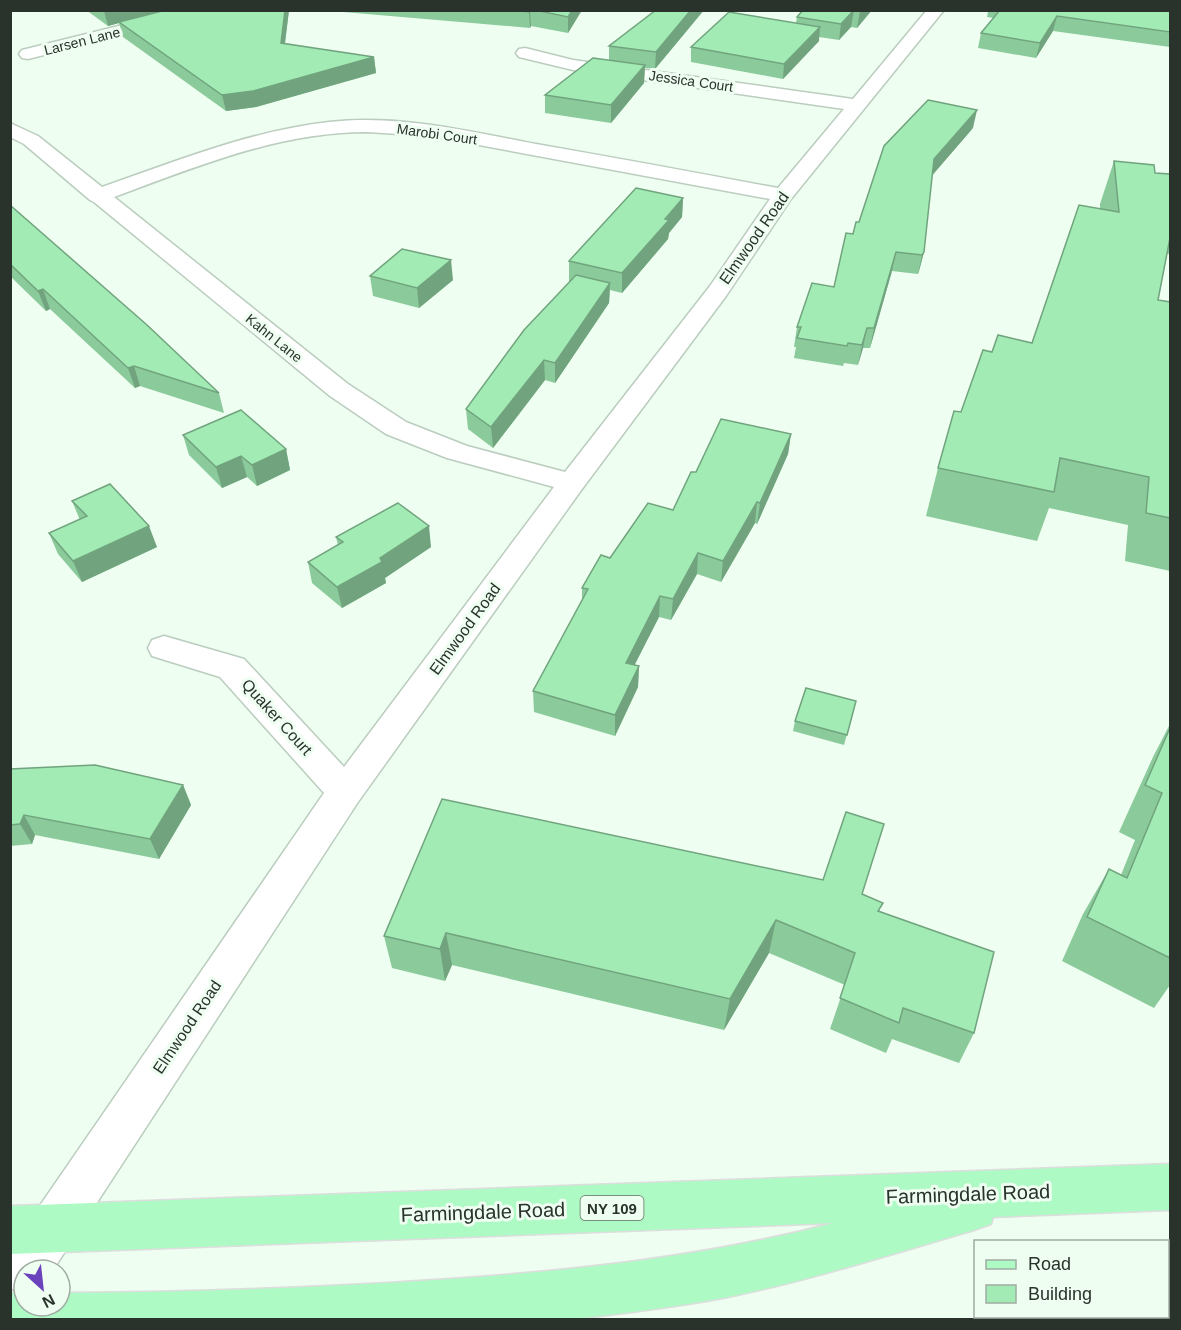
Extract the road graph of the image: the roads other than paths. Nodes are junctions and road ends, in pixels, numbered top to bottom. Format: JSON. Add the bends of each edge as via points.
{"nodes":[{"id":1,"x":205,"y":10,"type":"edge"},
{"id":2,"x":936,"y":10,"type":"edge"},
{"id":3,"x":525,"y":53,"type":"dead end"},
{"id":4,"x":28,"y":54,"type":"dead end"},
{"id":5,"x":857,"y":105,"type":"junction"},
{"id":6,"x":10,"y":129,"type":"edge"},
{"id":7,"x":783,"y":195,"type":"junction"},
{"id":8,"x":97,"y":196,"type":"junction"},
{"id":9,"x":572,"y":483,"type":"junction"},
{"id":10,"x":164,"y":648,"type":"dead end"},
{"id":11,"x":345,"y":792,"type":"junction"},
{"id":12,"x":1170,"y":1187,"type":"edge"},
{"id":13,"x":1028,"y":1192,"type":"junction"},
{"id":14,"x":32,"y":1229,"type":"edge"},
{"id":15,"x":26,"y":1258,"type":"edge"},
{"id":16,"x":10,"y":1318,"type":"edge"}],
"edges":[{"from":1,"to":4,"type":"street","name":"Larsen Lane"},
{"from":2,"to":5,"type":"street","name":"Elmwood Road"},
{"from":3,"to":5,"type":"street","name":"Jessica Court","via":[[573,65]]},
{"from":5,"to":7,"type":"street","name":"Elmwood Road"},
{"from":6,"to":8,"type":"street","name":"Kahn Lane","via":[[31,140]]},
{"from":7,"to":8,"type":"street","name":"Marobi Court","via":[[430,130],[371,126],[328,128],[273,138]]},
{"from":7,"to":9,"type":"street","name":"Elmwood Road","via":[[718,291]]},
{"from":8,"to":9,"type":"street","name":"Kahn Lane","via":[[339,390],[396,428],[457,452]]},
{"from":9,"to":11,"type":"street","name":"Elmwood Road"},
{"from":10,"to":11,"type":"street","name":"Quaker Court","via":[[232,668]]},
{"from":11,"to":14,"type":"street","name":"Elmwood Road"},
{"from":12,"to":13,"type":"main road","name":"Farmingdale Road","number":"NY 109"},
{"from":13,"to":14,"type":"main road","name":"Farmingdale Road","number":"NY 109"},
{"from":13,"to":16,"type":"main road","via":[[756,1266],[636,1286],[355,1311]]},
{"from":14,"to":15,"type":"street","name":"Elmwood Road"}]}
